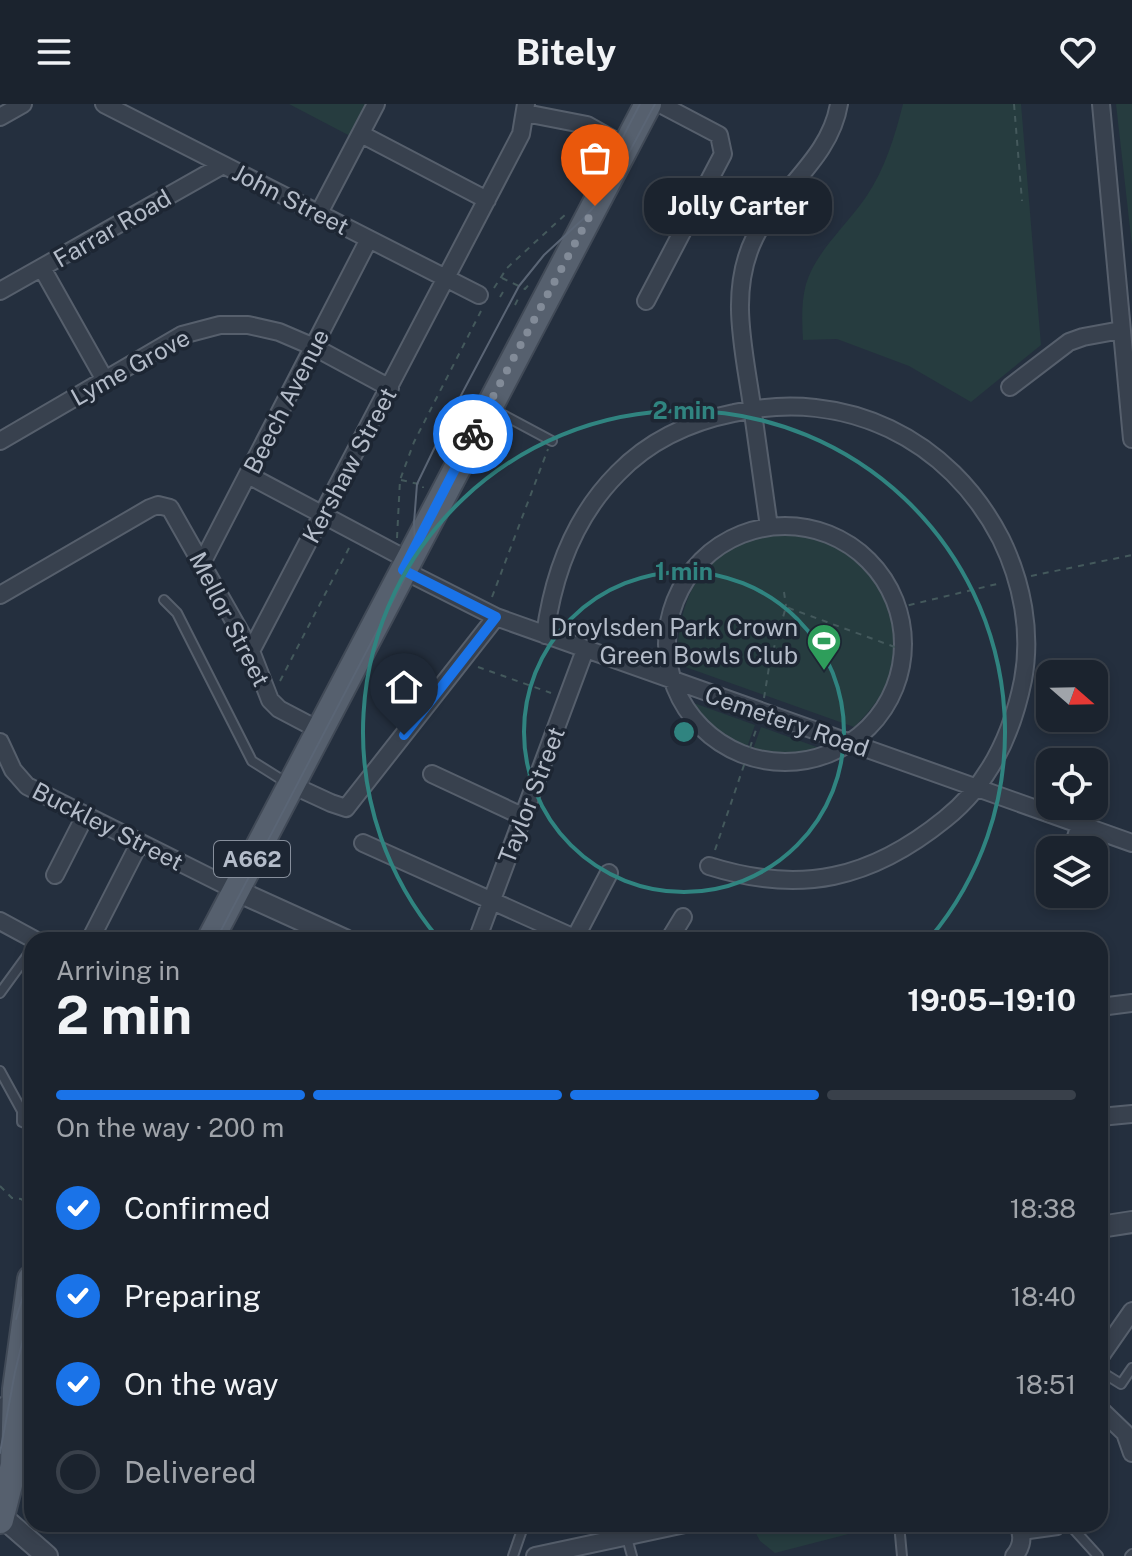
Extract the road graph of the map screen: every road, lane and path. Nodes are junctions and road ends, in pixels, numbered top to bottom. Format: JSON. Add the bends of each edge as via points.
{"nodes":[{"id":1,"x":23,"y":104,"type":"edge"},
{"id":2,"x":104,"y":104,"type":"edge"},
{"id":3,"x":376,"y":104,"type":"edge"},
{"id":4,"x":648,"y":104,"type":"edge"},
{"id":5,"x":660,"y":104,"type":"edge"},
{"id":6,"x":839,"y":104,"type":"edge"},
{"id":7,"x":1014,"y":104,"type":"edge"},
{"id":8,"x":1101,"y":104,"type":"edge"},
{"id":9,"x":525,"y":108,"type":"edge"},
{"id":10,"x":0,"y":117,"type":"edge"},
{"id":11,"x":361,"y":134,"type":"junction"},
{"id":12,"x":626,"y":147,"type":"junction"},
{"id":13,"x":223,"y":165,"type":"junction"},
{"id":14,"x":487,"y":200,"type":"junction"},
{"id":15,"x":1022,"y":201,"type":"dead end"},
{"id":16,"x":319,"y":213,"type":"junction"},
{"id":17,"x":567,"y":214,"type":"dead end"},
{"id":18,"x":369,"y":239,"type":"junction"},
{"id":19,"x":42,"y":268,"type":"junction"},
{"id":20,"x":501,"y":277,"type":"junction"},
{"id":21,"x":446,"y":279,"type":"junction"},
{"id":22,"x":525,"y":289,"type":"dead end"},
{"id":23,"x":0,"y":291,"type":"edge"},
{"id":24,"x":503,"y":292,"type":"dead end"},
{"id":25,"x":500,"y":297,"type":"dead end"},
{"id":26,"x":484,"y":299,"type":"junction"},
{"id":27,"x":518,"y":299,"type":"dead end"},
{"id":28,"x":646,"y":301,"type":"dead end"},
{"id":29,"x":515,"y":305,"type":"dead end"},
{"id":30,"x":1121,"y":330,"type":"junction"},
{"id":31,"x":314,"y":347,"type":"junction"},
{"id":32,"x":105,"y":380,"type":"junction"},
{"id":33,"x":1010,"y":387,"type":"dead end"},
{"id":34,"x":390,"y":388,"type":"junction"},
{"id":35,"x":487,"y":407,"type":"junction"},
{"id":36,"x":752,"y":409,"type":"junction"},
{"id":37,"x":1132,"y":439,"type":"edge"},
{"id":38,"x":0,"y":441,"type":"edge"},
{"id":39,"x":552,"y":441,"type":"joint"},
{"id":40,"x":248,"y":475,"type":"junction"},
{"id":41,"x":400,"y":480,"type":"junction"},
{"id":42,"x":422,"y":498,"type":"dead end"},
{"id":43,"x":323,"y":515,"type":"junction"},
{"id":44,"x":769,"y":527,"type":"junction"},
{"id":45,"x":357,"y":533,"type":"junction"},
{"id":46,"x":403,"y":558,"type":"junction"},
{"id":47,"x":202,"y":563,"type":"junction"},
{"id":48,"x":784,"y":592,"type":"dead end"},
{"id":49,"x":0,"y":595,"type":"edge"},
{"id":50,"x":164,"y":600,"type":"dead end"},
{"id":51,"x":786,"y":607,"type":"junction"},
{"id":52,"x":491,"y":615,"type":"junction"},
{"id":53,"x":545,"y":635,"type":"junction"},
{"id":54,"x":585,"y":650,"type":"junction"},
{"id":55,"x":903,"y":650,"type":"junction"},
{"id":56,"x":251,"y":651,"type":"junction"},
{"id":57,"x":461,"y":662,"type":"junction"},
{"id":58,"x":670,"y":680,"type":"junction"},
{"id":59,"x":567,"y":698,"type":"junction"},
{"id":60,"x":270,"y":700,"type":"junction"},
{"id":61,"x":762,"y":712,"type":"junction"},
{"id":62,"x":319,"y":730,"type":"junction"},
{"id":63,"x":0,"y":742,"type":"edge"},
{"id":64,"x":850,"y":743,"type":"junction"},
{"id":65,"x":746,"y":757,"type":"junction"},
{"id":66,"x":6,"y":770,"type":"edge"},
{"id":67,"x":432,"y":774,"type":"dead end"},
{"id":68,"x":292,"y":785,"type":"junction"},
{"id":69,"x":978,"y":788,"type":"junction"},
{"id":70,"x":85,"y":816,"type":"junction"},
{"id":71,"x":522,"y":816,"type":"junction"},
{"id":72,"x":1080,"y":824,"type":"junction"},
{"id":73,"x":1076,"y":836,"type":"edge"},
{"id":74,"x":363,"y":843,"type":"dead end"},
{"id":75,"x":1132,"y":843,"type":"edge"},
{"id":76,"x":139,"y":844,"type":"junction"},
{"id":77,"x":709,"y":866,"type":"joint"},
{"id":78,"x":609,"y":873,"type":"dead end"},
{"id":79,"x":55,"y":875,"type":"dead end"},
{"id":80,"x":235,"y":890,"type":"junction"},
{"id":81,"x":492,"y":900,"type":"junction"},
{"id":82,"x":683,"y":917,"type":"dead end"},
{"id":83,"x":0,"y":921,"type":"edge"},
{"id":84,"x":94,"y":932,"type":"edge"},
{"id":85,"x":214,"y":932,"type":"edge"},
{"id":86,"x":327,"y":932,"type":"edge"},
{"id":87,"x":480,"y":932,"type":"edge"},
{"id":88,"x":562,"y":932,"type":"edge"},
{"id":89,"x":580,"y":932,"type":"edge"},
{"id":90,"x":674,"y":932,"type":"edge"},
{"id":91,"x":24,"y":934,"type":"edge"},
{"id":92,"x":24,"y":960,"type":"edge"},
{"id":93,"x":0,"y":993,"type":"edge"},
{"id":94,"x":1132,"y":1003,"type":"edge"},
{"id":95,"x":1108,"y":1006,"type":"edge"},
{"id":96,"x":0,"y":1071,"type":"edge"},
{"id":97,"x":1132,"y":1114,"type":"edge"},
{"id":98,"x":1108,"y":1116,"type":"edge"},
{"id":99,"x":24,"y":1123,"type":"edge"},
{"id":100,"x":0,"y":1186,"type":"edge"},
{"id":101,"x":24,"y":1201,"type":"edge"},
{"id":102,"x":1132,"y":1222,"type":"edge"},
{"id":103,"x":1108,"y":1226,"type":"edge"},
{"id":104,"x":24,"y":1305,"type":"edge"},
{"id":105,"x":1129,"y":1321,"type":"edge"},
{"id":106,"x":24,"y":1333,"type":"edge"},
{"id":107,"x":1108,"y":1340,"type":"edge"},
{"id":108,"x":21,"y":1353,"type":"junction"},
{"id":109,"x":1132,"y":1368,"type":"edge"},
{"id":110,"x":1108,"y":1376,"type":"edge"},
{"id":111,"x":0,"y":1387,"type":"edge"},
{"id":112,"x":1108,"y":1417,"type":"edge"},
{"id":113,"x":0,"y":1443,"type":"edge"},
{"id":114,"x":1132,"y":1453,"type":"edge"},
{"id":115,"x":1,"y":1517,"type":"edge"},
{"id":116,"x":521,"y":1532,"type":"edge"},
{"id":117,"x":652,"y":1532,"type":"edge"},
{"id":118,"x":900,"y":1532,"type":"edge"},
{"id":119,"x":1020,"y":1532,"type":"edge"},
{"id":120,"x":1076,"y":1532,"type":"edge"},
{"id":121,"x":627,"y":1538,"type":"junction"},
{"id":122,"x":47,"y":1556,"type":"edge"},
{"id":123,"x":513,"y":1556,"type":"edge"},
{"id":124,"x":535,"y":1556,"type":"edge"},
{"id":125,"x":632,"y":1556,"type":"edge"},
{"id":126,"x":902,"y":1556,"type":"edge"},
{"id":127,"x":1014,"y":1556,"type":"edge"},
{"id":128,"x":1098,"y":1556,"type":"edge"}],
"edges":[{"from":1,"to":10,"type":"street"},
{"from":2,"to":13,"type":"street","name":"John Street"},
{"from":3,"to":11,"type":"street"},
{"from":4,"to":12,"type":"main road","number":"A662"},
{"from":5,"to":28,"type":"street","via":[[719,135],[723,154]]},
{"from":6,"to":36,"type":"street","via":[[827,140],[756,234],[744,265],[739,321]]},
{"from":7,"to":15,"type":"path"},
{"from":8,"to":30,"type":"street"},
{"from":9,"to":12,"type":"street","via":[[587,125]]},
{"from":9,"to":14,"type":"street","name":"Kershaw Street","via":[[521,134]]},
{"from":11,"to":14,"type":"street"},
{"from":11,"to":16,"type":"street"},
{"from":12,"to":35,"type":"main road","number":"A662"},
{"from":13,"to":16,"type":"street","name":"John Street"},
{"from":13,"to":19,"type":"street","name":"Farrar Road"},
{"from":14,"to":21,"type":"street","name":"Kershaw Street"},
{"from":16,"to":18,"type":"street","name":"John Street"},
{"from":17,"to":20,"type":"path"},
{"from":18,"to":21,"type":"street","name":"John Street"},
{"from":18,"to":31,"type":"street","name":"Beech Avenue"},
{"from":19,"to":23,"type":"street","name":"Farrar Road"},
{"from":19,"to":32,"type":"street"},
{"from":20,"to":22,"type":"path"},
{"from":20,"to":26,"type":"path"},
{"from":21,"to":26,"type":"street","name":"John Street"},
{"from":21,"to":34,"type":"street","name":"Kershaw Street"},
{"from":24,"to":25,"type":"path"},
{"from":26,"to":41,"type":"path"},
{"from":27,"to":29,"type":"path"},
{"from":30,"to":33,"type":"street","via":[[1069,342]]},
{"from":30,"to":37,"type":"street"},
{"from":31,"to":32,"type":"street","name":"Lyme Grove","via":[[265,328],[220,325],[182,335]]},
{"from":31,"to":34,"type":"street","name":"Lyme Grove"},
{"from":31,"to":40,"type":"street","name":"Beech Avenue"},
{"from":32,"to":38,"type":"street","name":"Lyme Grove"},
{"from":34,"to":43,"type":"street","name":"Kershaw Street"},
{"from":35,"to":39,"type":"lane"},
{"from":35,"to":46,"type":"main road","number":"A662"},
{"from":36,"to":44,"type":"street"},
{"from":36,"to":53,"type":"street","via":[[678,429],[619,472],[590,508],[564,557]]},
{"from":36,"to":69,"type":"street","via":[[818,407],[896,431],[941,461],[992,522],[1017,579],[1026,655],[1008,734]]},
{"from":39,"to":52,"type":"path","via":[[517,527]]},
{"from":40,"to":43,"type":"street","name":"Cemetery Road"},
{"from":40,"to":47,"type":"street","name":"Beech Avenue"},
{"from":41,"to":42,"type":"path","via":[[423,485]]},
{"from":41,"to":46,"type":"path","via":[[397,507]]},
{"from":43,"to":45,"type":"street","name":"Cemetery Road"},
{"from":43,"to":56,"type":"street","name":"Kershaw Street"},
{"from":44,"to":55,"type":"street","via":[[811,527],[857,550],[878,572],[897,608]]},
{"from":44,"to":58,"type":"street","via":[[725,543],[694,569],[669,627]]},
{"from":45,"to":46,"type":"street","name":"Cemetery Road"},
{"from":45,"to":60,"type":"path"},
{"from":46,"to":52,"type":"street","name":"Cemetery Road"},
{"from":46,"to":62,"type":"main road","number":"A662"},
{"from":47,"to":49,"type":"street","name":"Mellor Street","via":[[175,512],[164,505],[150,508]]},
{"from":47,"to":56,"type":"street","name":"Mellor Street"},
{"from":48,"to":51,"type":"path"},
{"from":50,"to":68,"type":"lane","via":[[177,613],[252,761]]},
{"from":51,"to":55,"type":"path"},
{"from":51,"to":61,"type":"path"},
{"from":52,"to":53,"type":"street","name":"Cemetery Road"},
{"from":52,"to":57,"type":"street"},
{"from":53,"to":54,"type":"street","name":"Cemetery Road"},
{"from":54,"to":58,"type":"street","name":"Cemetery Road"},
{"from":54,"to":59,"type":"street","name":"Taylor Street"},
{"from":55,"to":64,"type":"street","via":[[890,695]]},
{"from":56,"to":60,"type":"street","name":"Mellor Street"},
{"from":57,"to":59,"type":"path"},
{"from":57,"to":68,"type":"street","via":[[346,808]]},
{"from":58,"to":61,"type":"street","name":"Cemetery Road"},
{"from":58,"to":65,"type":"street","via":[[697,725]]},
{"from":59,"to":71,"type":"street","name":"Taylor Street"},
{"from":60,"to":62,"type":"street","name":"Mellor Street"},
{"from":61,"to":64,"type":"street","name":"Cemetery Road"},
{"from":61,"to":65,"type":"path"},
{"from":62,"to":68,"type":"main road","number":"A662"},
{"from":63,"to":66,"type":"street","name":"Buckley Street"},
{"from":64,"to":65,"type":"street","via":[[808,761],[768,763]]},
{"from":64,"to":69,"type":"street","name":"Cemetery Road"},
{"from":65,"to":77,"type":"path"},
{"from":66,"to":70,"type":"street","name":"Buckley Street"},
{"from":67,"to":71,"type":"street"},
{"from":68,"to":80,"type":"main road","number":"A662"},
{"from":69,"to":72,"type":"street","name":"Cemetery Road"},
{"from":69,"to":77,"type":"street","via":[[930,831],[866,868],[789,881],[747,878]]},
{"from":70,"to":76,"type":"street","name":"Buckley Street"},
{"from":70,"to":79,"type":"street"},
{"from":71,"to":81,"type":"street","name":"Taylor Street"},
{"from":72,"to":73,"type":"street"},
{"from":72,"to":75,"type":"street","name":"Cemetery Road"},
{"from":74,"to":81,"type":"street"},
{"from":76,"to":80,"type":"street","name":"Buckley Street"},
{"from":76,"to":84,"type":"street"},
{"from":78,"to":89,"type":"street"},
{"from":80,"to":85,"type":"main road","number":"A662"},
{"from":80,"to":86,"type":"street"},
{"from":81,"to":87,"type":"street","name":"Taylor Street"},
{"from":81,"to":88,"type":"street"},
{"from":82,"to":90,"type":"street"},
{"from":83,"to":91,"type":"street"},
{"from":92,"to":93,"type":"lane"},
{"from":94,"to":95,"type":"street"},
{"from":96,"to":99,"type":"lane"},
{"from":97,"to":98,"type":"street"},
{"from":100,"to":101,"type":"path"},
{"from":102,"to":103,"type":"street"},
{"from":104,"to":111,"type":"main road"},
{"from":105,"to":107,"type":"street"},
{"from":106,"to":108,"type":"main road"},
{"from":108,"to":113,"type":"street"},
{"from":108,"to":115,"type":"main road","via":[[14,1465]]},
{"from":109,"to":110,"type":"lane","via":[[1121,1384]]},
{"from":112,"to":114,"type":"street","via":[[1125,1433]]},
{"from":115,"to":122,"type":"street"},
{"from":116,"to":123,"type":"lane"},
{"from":117,"to":121,"type":"street"},
{"from":118,"to":126,"type":"lane"},
{"from":119,"to":127,"type":"street"},
{"from":120,"to":128,"type":"lane"},
{"from":121,"to":124,"type":"street"},
{"from":121,"to":125,"type":"lane"}]}
